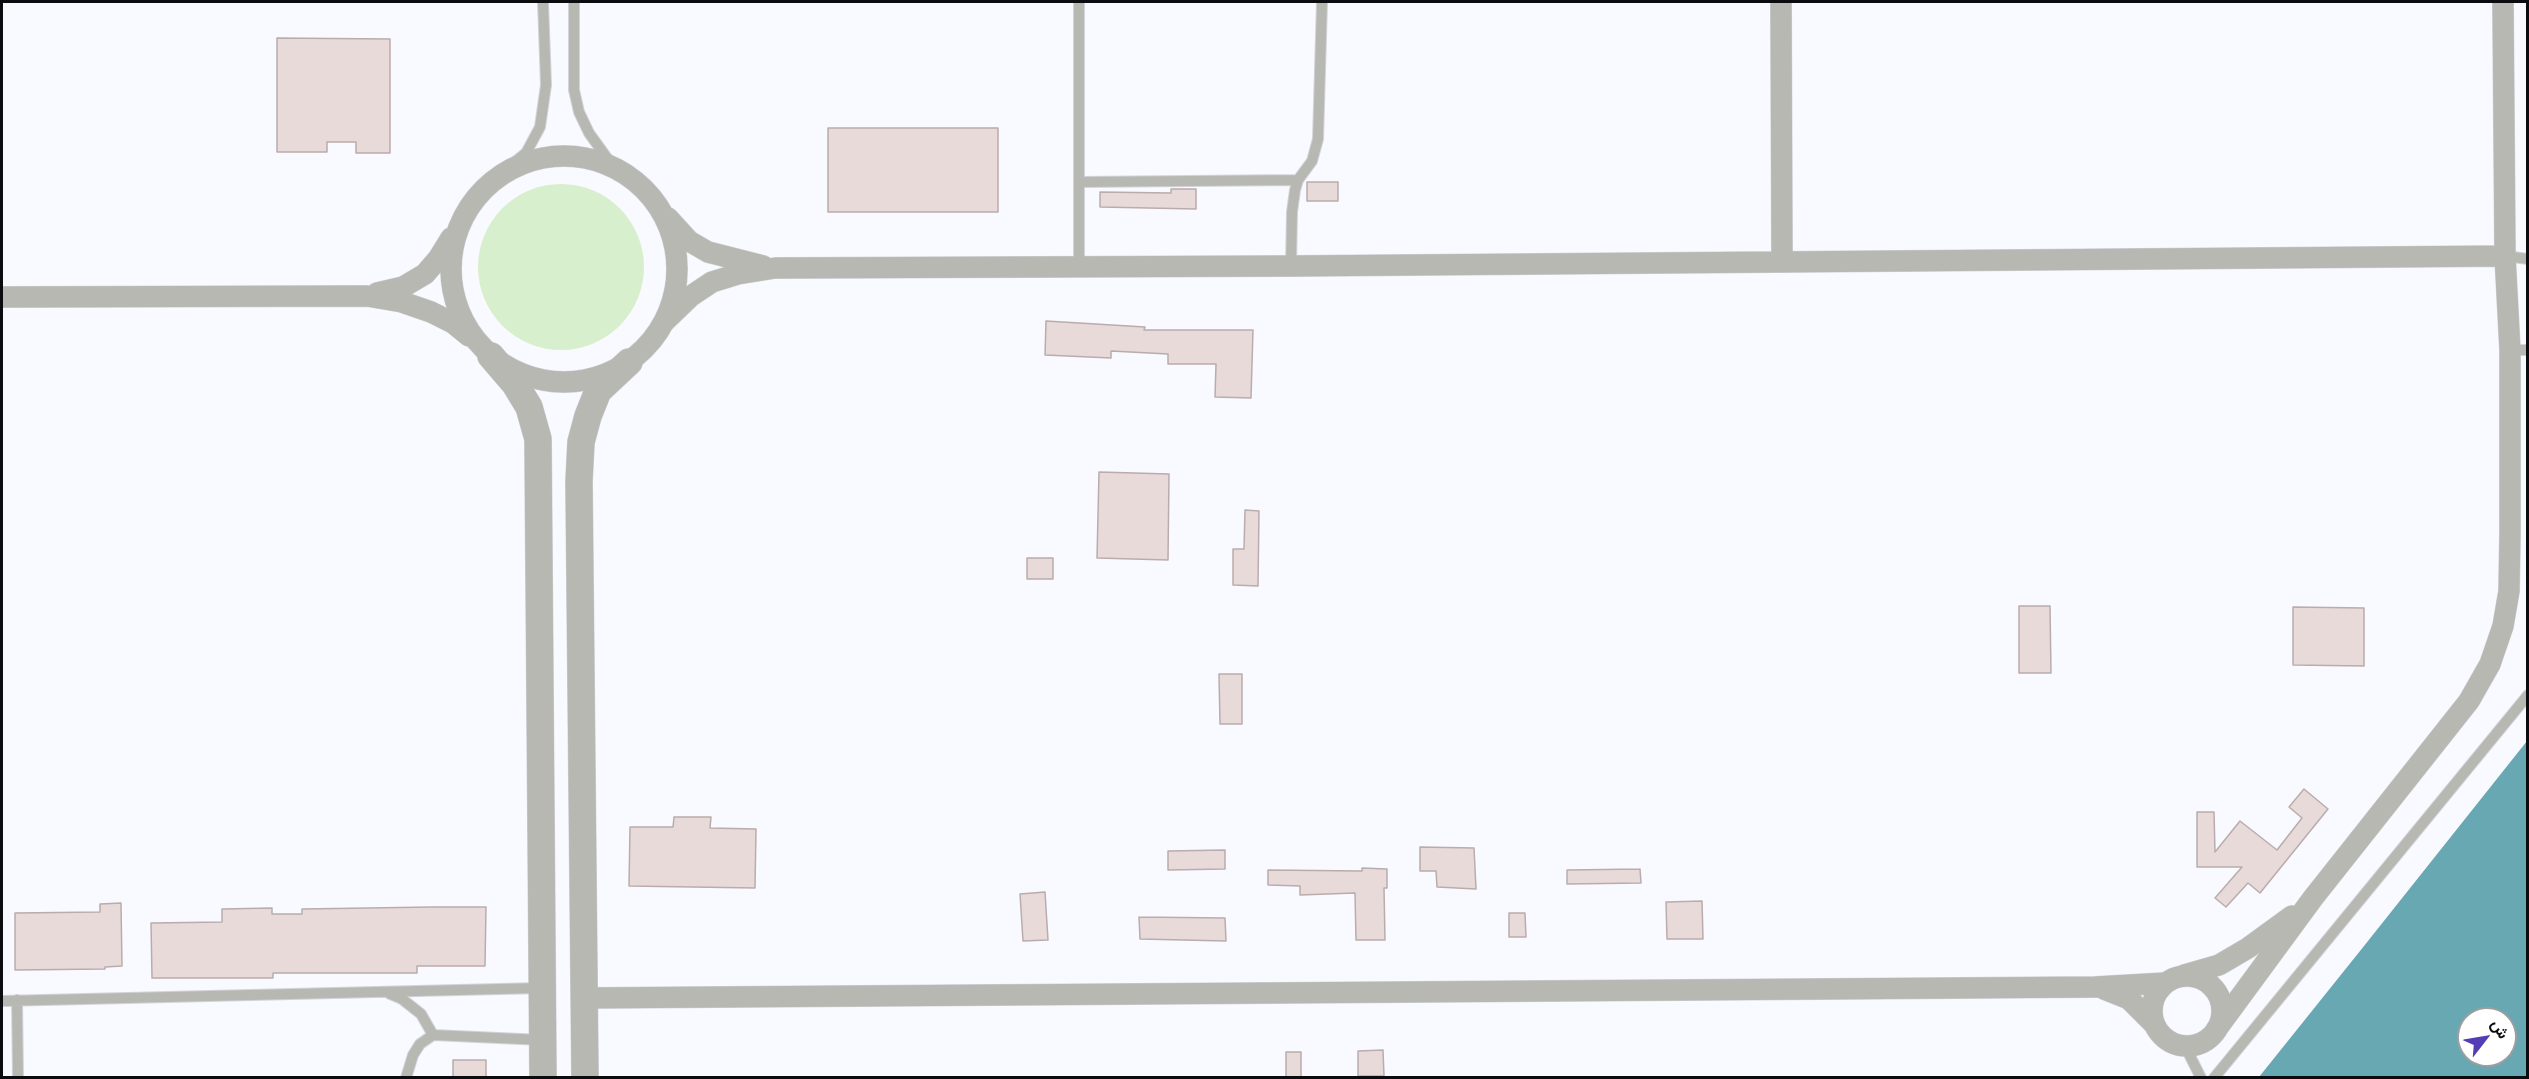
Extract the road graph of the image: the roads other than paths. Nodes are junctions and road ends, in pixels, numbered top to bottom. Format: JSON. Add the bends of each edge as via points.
{"nodes":[{"id":1,"x":543,"y":2,"type":"edge"},
{"id":2,"x":574,"y":2,"type":"edge"},
{"id":3,"x":1079,"y":2,"type":"edge"},
{"id":4,"x":1322,"y":2,"type":"edge"},
{"id":5,"x":1781,"y":2,"type":"edge"},
{"id":6,"x":2503,"y":2,"type":"edge"},
{"id":7,"x":499,"y":176,"type":"junction"},
{"id":8,"x":630,"y":178,"type":"junction"},
{"id":9,"x":1298,"y":180,"type":"junction"},
{"id":10,"x":1079,"y":182,"type":"junction"},
{"id":11,"x":660,"y":210,"type":"junction"},
{"id":12,"x":459,"y":225,"type":"junction"},
{"id":13,"x":2505,"y":256,"type":"junction"},
{"id":14,"x":2528,"y":259,"type":"edge"},
{"id":15,"x":1782,"y":262,"type":"junction"},
{"id":16,"x":1291,"y":266,"type":"junction"},
{"id":17,"x":1079,"y":267,"type":"junction"},
{"id":18,"x":775,"y":268,"type":"junction"},
{"id":19,"x":367,"y":296,"type":"junction"},
{"id":20,"x":2,"y":297,"type":"edge"},
{"id":21,"x":664,"y":322,"type":"junction"},
{"id":22,"x":2519,"y":350,"type":"edge"},
{"id":23,"x":487,"y":352,"type":"junction"},
{"id":24,"x":629,"y":362,"type":"junction"},
{"id":25,"x":2528,"y":695,"type":"edge"},
{"id":26,"x":2313,"y":898,"type":"junction"},
{"id":27,"x":2173,"y":979,"type":"junction"},
{"id":28,"x":2095,"y":987,"type":"junction"},
{"id":29,"x":543,"y":988,"type":"junction"},
{"id":30,"x":378,"y":992,"type":"junction"},
{"id":31,"x":584,"y":998,"type":"junction"},
{"id":32,"x":17,"y":1000,"type":"junction"},
{"id":33,"x":2,"y":1001,"type":"edge"},
{"id":34,"x":2155,"y":1025,"type":"junction"},
{"id":35,"x":2216,"y":1030,"type":"junction"},
{"id":36,"x":434,"y":1035,"type":"junction"},
{"id":37,"x":543,"y":1040,"type":"junction"},
{"id":38,"x":2185,"y":1046,"type":"junction"},
{"id":39,"x":18,"y":1077,"type":"edge"},
{"id":40,"x":406,"y":1077,"type":"edge"},
{"id":41,"x":543,"y":1077,"type":"edge"},
{"id":42,"x":585,"y":1077,"type":"edge"},
{"id":43,"x":2201,"y":1077,"type":"edge"},
{"id":44,"x":2214,"y":1077,"type":"edge"}],
"edges":[{"from":1,"to":7,"type":"lane","via":[[546,85],[540,127],[526,153]]},
{"from":2,"to":8,"type":"lane","via":[[574,90],[579,112],[607,158]]},
{"from":3,"to":10,"type":"lane"},
{"from":4,"to":9,"type":"lane","via":[[1318,139],[1312,161]]},
{"from":5,"to":15,"type":"street"},
{"from":6,"to":13,"type":"street"},
{"from":7,"to":8,"type":"street","via":[[530,160],[565,156],[600,161]]},
{"from":7,"to":12,"type":"street","via":[[476,197]]},
{"from":8,"to":11,"type":"street"},
{"from":9,"to":10,"type":"lane"},
{"from":9,"to":16,"type":"lane","via":[[1292,212]]},
{"from":10,"to":17,"type":"lane"},
{"from":11,"to":18,"type":"street","via":[[689,241],[708,252]]},
{"from":11,"to":21,"type":"street","via":[[672,236],[677,265],[674,294]]},
{"from":12,"to":19,"type":"street","via":[[425,274],[403,287]]},
{"from":12,"to":23,"type":"street","via":[[451,257],[452,290],[463,322]]},
{"from":13,"to":14,"type":"lane"},
{"from":13,"to":15,"type":"street"},
{"from":13,"to":22,"type":"street"},
{"from":15,"to":16,"type":"street"},
{"from":16,"to":17,"type":"street"},
{"from":17,"to":18,"type":"street"},
{"from":18,"to":21,"type":"street","via":[[712,282]]},
{"from":19,"to":20,"type":"street"},
{"from":19,"to":23,"type":"street","via":[[431,312],[453,323]]},
{"from":21,"to":24,"type":"street","via":[[649,344]]},
{"from":22,"to":26,"type":"street","via":[[2509,591],[2503,626],[2490,664],[2469,701]]},
{"from":23,"to":24,"type":"street","via":[[523,375],[559,382],[595,378]]},
{"from":23,"to":29,"type":"street","via":[[529,407],[538,439]]},
{"from":24,"to":31,"type":"street","via":[[598,391],[581,442]]},
{"from":25,"to":44,"type":"lane"},
{"from":26,"to":27,"type":"street","via":[[2282,924],[2219,965]]},
{"from":26,"to":35,"type":"street"},
{"from":27,"to":28,"type":"street"},
{"from":27,"to":34,"type":"street","via":[[2157,992],[2153,1002]]},
{"from":27,"to":35,"type":"street","via":[[2193,976],[2204,980],[2219,997],[2221,1019]]},
{"from":28,"to":31,"type":"street"},
{"from":28,"to":34,"type":"street","via":[[2129,999]]},
{"from":29,"to":30,"type":"lane"},
{"from":29,"to":37,"type":"street"},
{"from":30,"to":32,"type":"lane"},
{"from":30,"to":36,"type":"lane","via":[[412,1005]]},
{"from":31,"to":42,"type":"street"},
{"from":32,"to":33,"type":"lane"},
{"from":32,"to":39,"type":"lane"},
{"from":34,"to":38,"type":"street","via":[[2167,1040]]},
{"from":35,"to":38,"type":"street","via":[[2203,1042]]},
{"from":36,"to":37,"type":"lane"},
{"from":36,"to":40,"type":"lane","via":[[420,1044]]},
{"from":37,"to":41,"type":"street"},
{"from":38,"to":43,"type":"lane"}]}
